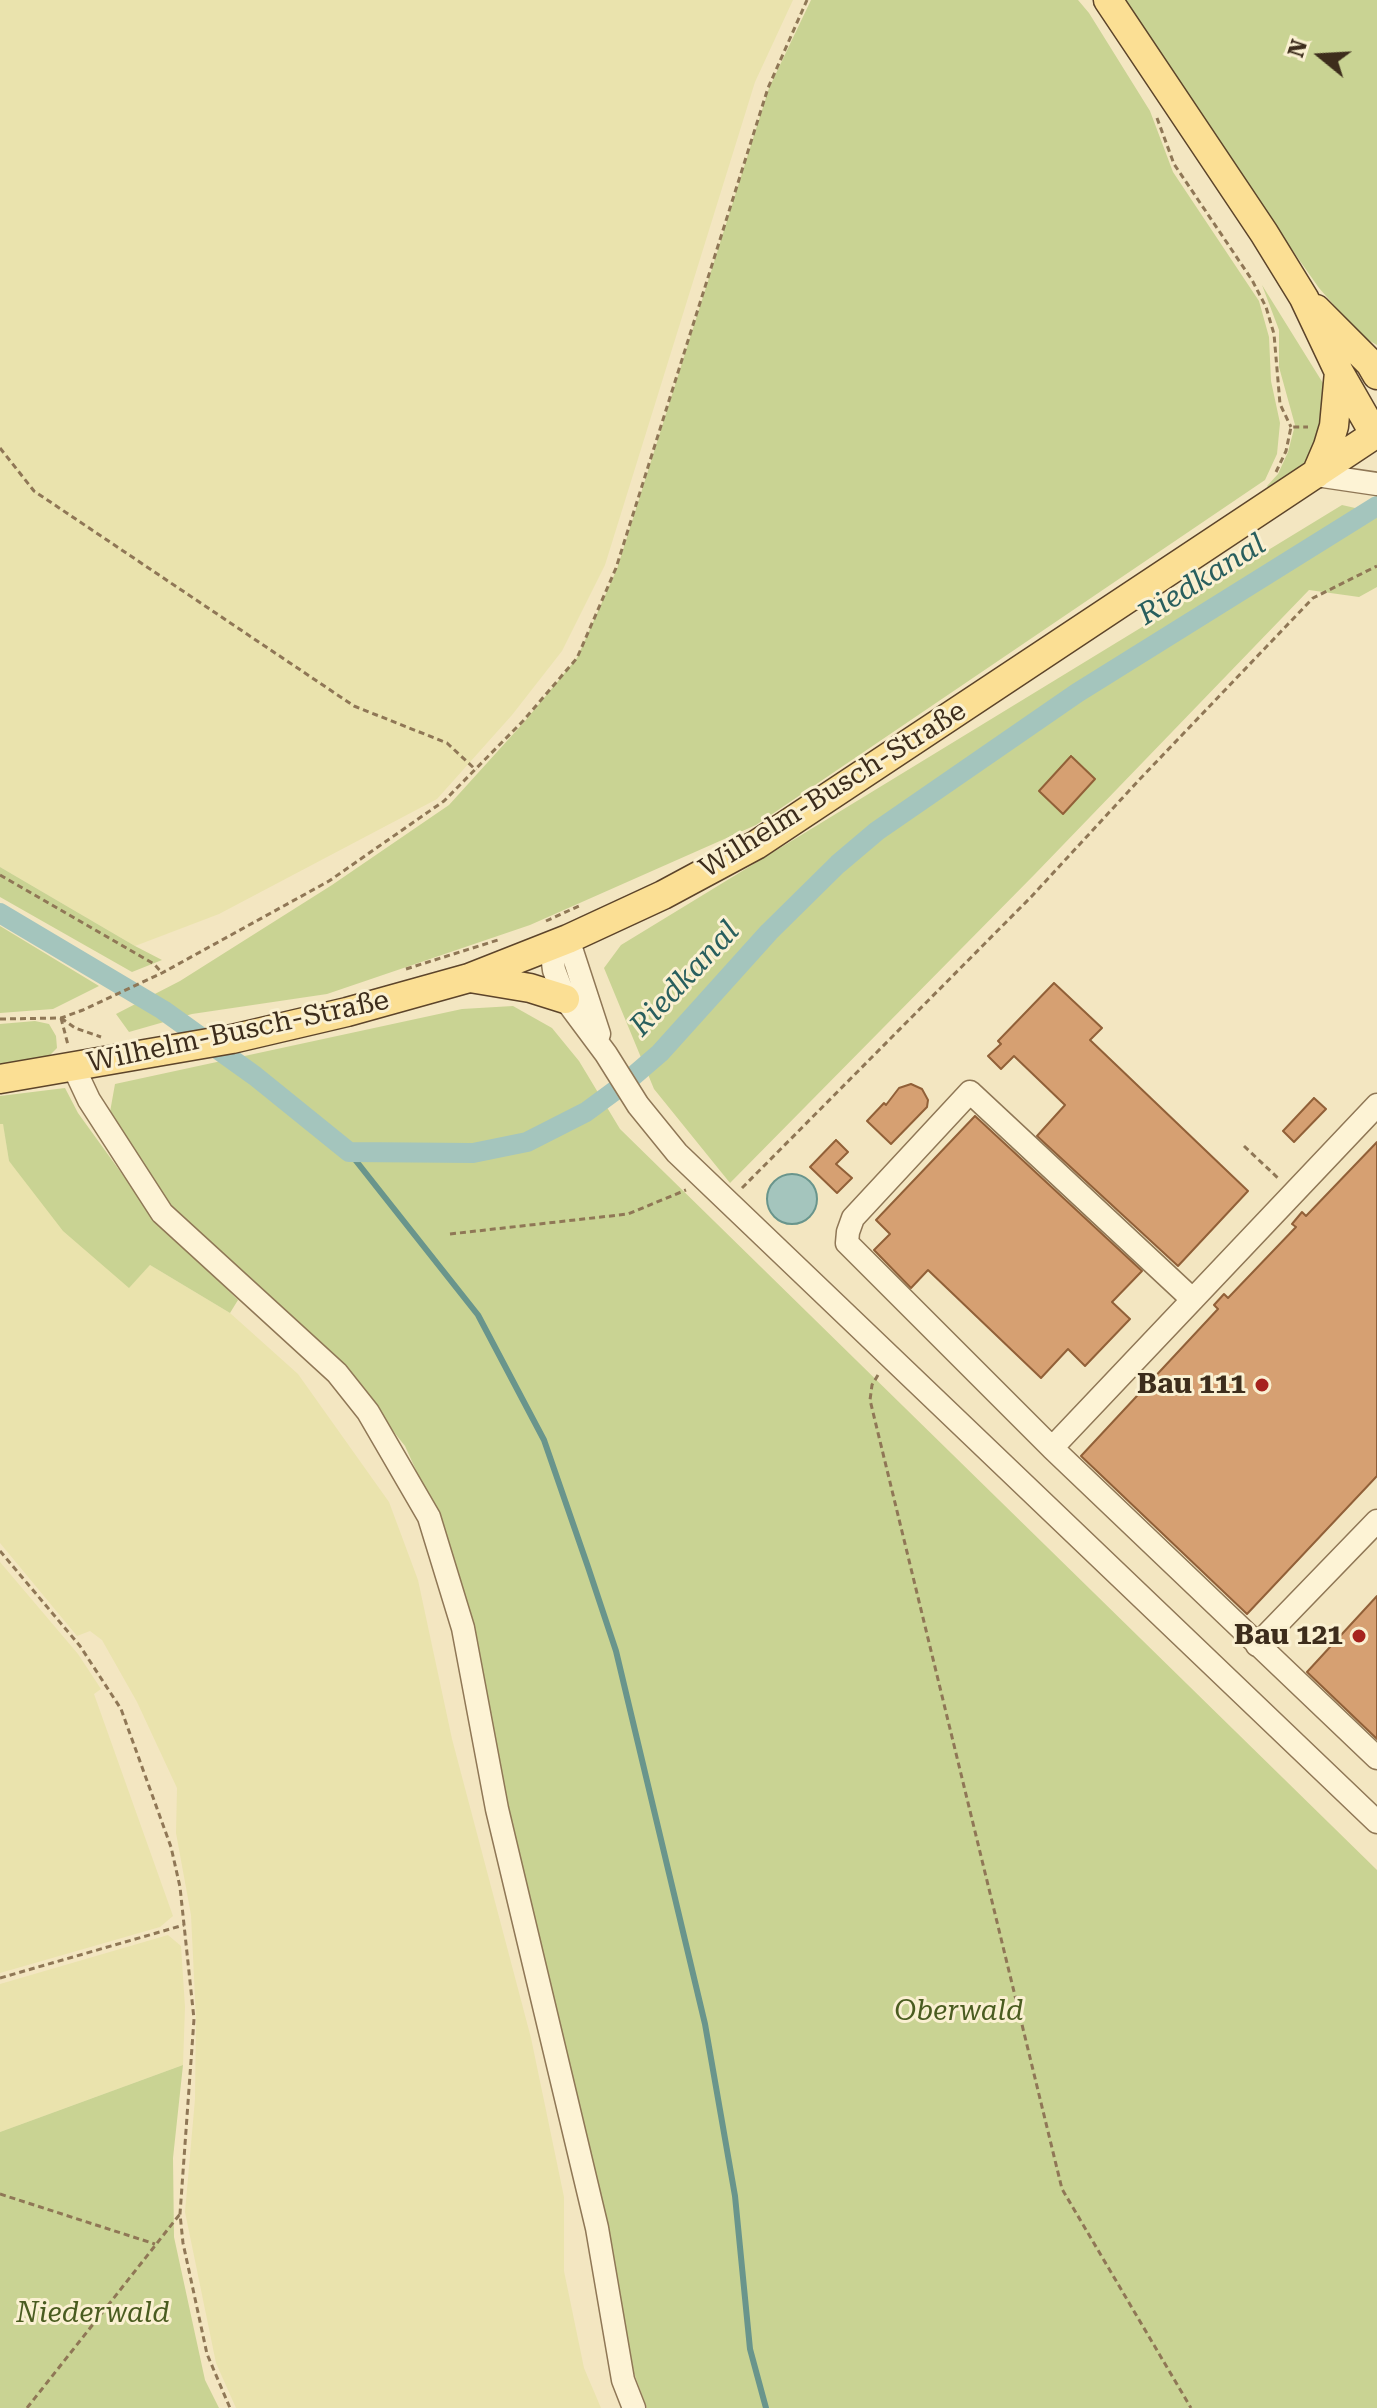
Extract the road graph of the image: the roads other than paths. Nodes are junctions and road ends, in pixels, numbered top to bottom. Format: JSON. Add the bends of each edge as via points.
{"nodes":[{"id":1,"x":1108,"y":0,"type":"edge"},
{"id":2,"x":1304,"y":298,"type":"junction"},
{"id":3,"x":1375,"y":368,"type":"edge"},
{"id":4,"x":1339,"y":372,"type":"junction"},
{"id":5,"x":1376,"y":436,"type":"edge"},
{"id":6,"x":1316,"y":475,"type":"junction"},
{"id":7,"x":1377,"y":484,"type":"edge"},
{"id":8,"x":560,"y":944,"type":"junction"},
{"id":9,"x":469,"y":978,"type":"junction"},
{"id":10,"x":565,"y":999,"type":"junction"},
{"id":11,"x":606,"y":1054,"type":"junction"},
{"id":12,"x":74,"y":1068,"type":"junction"},
{"id":13,"x":0,"y":1079,"type":"edge"},
{"id":14,"x":1377,"y":1105,"type":"edge"},
{"id":15,"x":1192,"y":1299,"type":"junction"},
{"id":16,"x":1052,"y":1448,"type":"junction"},
{"id":17,"x":1377,"y":1521,"type":"edge"},
{"id":18,"x":1257,"y":1645,"type":"junction"},
{"id":19,"x":1377,"y":1758,"type":"edge"},
{"id":20,"x":1377,"y":1822,"type":"edge"},
{"id":21,"x":634,"y":2408,"type":"edge"}],
"edges":[{"from":1,"to":2,"type":"main road"},
{"from":2,"to":3,"type":"main road"},
{"from":2,"to":4,"type":"main road"},
{"from":4,"to":5,"type":"main road"},
{"from":4,"to":6,"type":"main road","via":[[1334,426]]},
{"from":5,"to":6,"type":"main road","name":"Wilhelm-Busch-Straße"},
{"from":6,"to":7,"type":"street"},
{"from":6,"to":8,"type":"main road","name":"Wilhelm-Busch-Straße","via":[[756,845]]},
{"from":8,"to":9,"type":"main road","name":"Wilhelm-Busch-Straße"},
{"from":8,"to":10,"type":"street","via":[[554,970]]},
{"from":8,"to":11,"type":"street"},
{"from":9,"to":10,"type":"main road"},
{"from":9,"to":12,"type":"main road","name":"Wilhelm-Busch-Straße","via":[[232,1039]]},
{"from":10,"to":11,"type":"street"},
{"from":11,"to":20,"type":"street","via":[[677,1153]]},
{"from":12,"to":13,"type":"main road","name":"Wilhelm-Busch-Straße"},
{"from":12,"to":21,"type":"street","via":[[162,1213],[337,1373],[368,1412],[429,1517],[463,1628],[497,1809],[597,2228],[623,2380]]},
{"from":14,"to":15,"type":"street"},
{"from":15,"to":16,"type":"street"},
{"from":15,"to":16,"type":"street","via":[[970,1092],[853,1218],[847,1243]]},
{"from":16,"to":18,"type":"street"},
{"from":17,"to":18,"type":"street"},
{"from":18,"to":19,"type":"street"}]}
